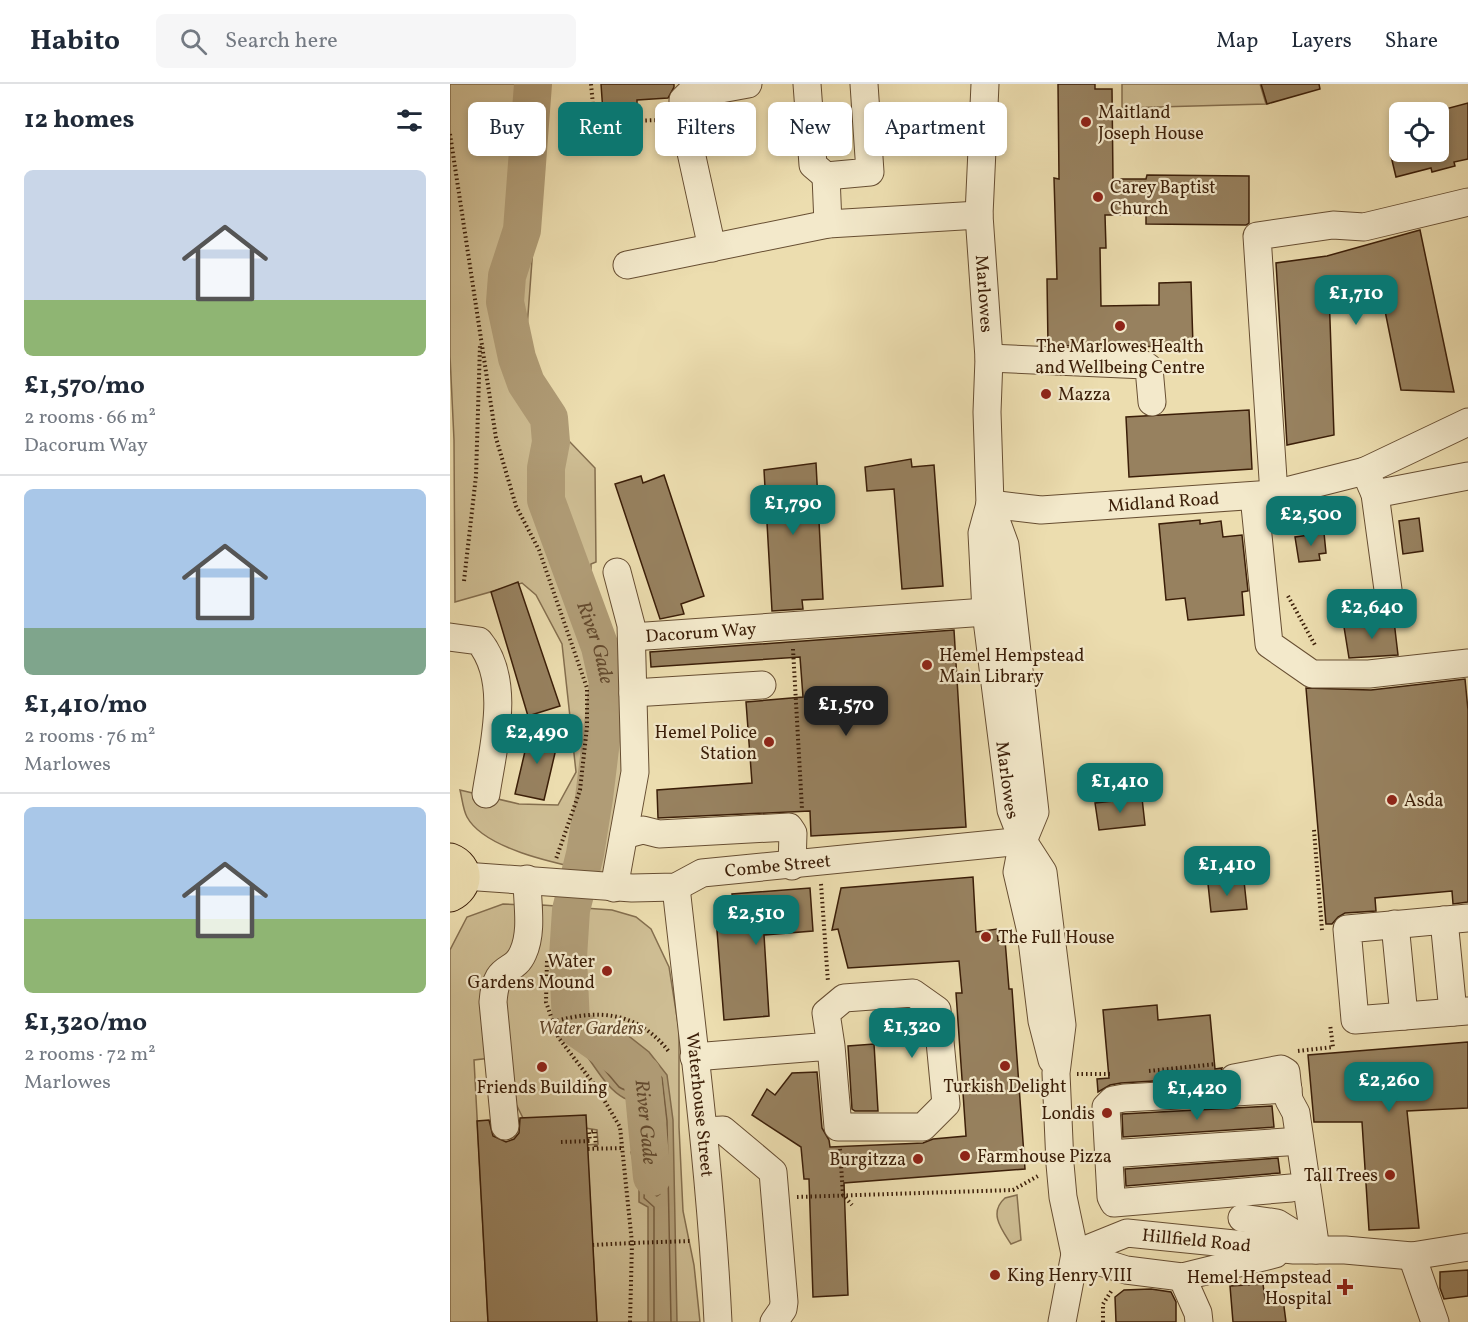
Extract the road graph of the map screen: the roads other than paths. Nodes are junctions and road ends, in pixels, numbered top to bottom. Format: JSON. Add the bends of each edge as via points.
{"nodes":[{"id":1,"x":748,"y":84,"type":"edge"},
{"id":2,"x":807,"y":84,"type":"edge"},
{"id":3,"x":864,"y":84,"type":"edge"},
{"id":4,"x":985,"y":84,"type":"edge"},
{"id":5,"x":826,"y":176,"type":"junction"},
{"id":6,"x":1468,"y":202,"type":"edge"},
{"id":7,"x":979,"y":215,"type":"junction"},
{"id":8,"x":828,"y":224,"type":"junction"},
{"id":9,"x":712,"y":248,"type":"junction"},
{"id":10,"x":627,"y":265,"type":"dead end"},
{"id":11,"x":989,"y":357,"type":"junction"},
{"id":12,"x":1152,"y":402,"type":"dead end"},
{"id":13,"x":1468,"y":422,"type":"edge"},
{"id":14,"x":1468,"y":476,"type":"edge"},
{"id":15,"x":1370,"y":482,"type":"junction"},
{"id":16,"x":1264,"y":495,"type":"junction"},
{"id":17,"x":990,"y":504,"type":"junction"},
{"id":18,"x":617,"y":572,"type":"dead end"},
{"id":19,"x":1389,"y":597,"type":"dead end"},
{"id":20,"x":986,"y":612,"type":"junction"},
{"id":21,"x":450,"y":637,"type":"edge"},
{"id":22,"x":632,"y":637,"type":"junction"},
{"id":23,"x":1468,"y":663,"type":"edge"},
{"id":24,"x":762,"y":686,"type":"dead end"},
{"id":25,"x":633,"y":693,"type":"junction"},
{"id":26,"x":486,"y":794,"type":"dead end"},
{"id":27,"x":624,"y":836,"type":"junction"},
{"id":28,"x":1023,"y":841,"type":"junction"},
{"id":29,"x":792,"y":866,"type":"junction"},
{"id":30,"x":455,"y":877,"type":"edge"},
{"id":31,"x":538,"y":880,"type":"junction"},
{"id":32,"x":607,"y":887,"type":"junction"},
{"id":33,"x":676,"y":887,"type":"junction"},
{"id":34,"x":1456,"y":919,"type":"edge"},
{"id":35,"x":1395,"y":924,"type":"junction"},
{"id":36,"x":1461,"y":1012,"type":"edge"},
{"id":37,"x":1404,"y":1016,"type":"junction"},
{"id":38,"x":831,"y":1046,"type":"junction"},
{"id":39,"x":683,"y":1057,"type":"junction"},
{"id":40,"x":1227,"y":1071,"type":"road end"},
{"id":41,"x":1288,"y":1095,"type":"junction"},
{"id":42,"x":505,"y":1126,"type":"dead end"},
{"id":43,"x":705,"y":1131,"type":"junction"},
{"id":44,"x":1286,"y":1142,"type":"junction"},
{"id":45,"x":1109,"y":1154,"type":"junction"},
{"id":46,"x":1291,"y":1188,"type":"junction"},
{"id":47,"x":1242,"y":1218,"type":"dead end"},
{"id":48,"x":1302,"y":1247,"type":"junction"},
{"id":49,"x":1468,"y":1247,"type":"edge"},
{"id":50,"x":1075,"y":1254,"type":"junction"},
{"id":51,"x":1413,"y":1256,"type":"junction"},
{"id":52,"x":1182,"y":1276,"type":"junction"},
{"id":53,"x":718,"y":1322,"type":"edge"},
{"id":54,"x":774,"y":1322,"type":"edge"},
{"id":55,"x":1062,"y":1322,"type":"edge"},
{"id":56,"x":1199,"y":1322,"type":"edge"},
{"id":57,"x":1436,"y":1322,"type":"edge"}],
"edges":[{"from":1,"to":9,"type":"street","via":[[688,95],[683,100],[683,116]]},
{"from":2,"to":5,"type":"street","via":[[813,165]]},
{"from":3,"to":5,"type":"street","via":[[870,172]]},
{"from":4,"to":7,"type":"street","name":"Marlowes"},
{"from":5,"to":8,"type":"street"},
{"from":6,"to":16,"type":"street","via":[[1364,227],[1333,225],[1257,236]]},
{"from":7,"to":8,"type":"street"},
{"from":7,"to":11,"type":"street","name":"Marlowes"},
{"from":8,"to":9,"type":"street"},
{"from":9,"to":10,"type":"street"},
{"from":11,"to":12,"type":"street","via":[[1145,365],[1149,368]]},
{"from":11,"to":17,"type":"street","name":"Marlowes"},
{"from":13,"to":15,"type":"street","name":"Midland Road"},
{"from":14,"to":15,"type":"street"},
{"from":15,"to":16,"type":"street","name":"Midland Road"},
{"from":15,"to":19,"type":"street"},
{"from":16,"to":17,"type":"street","name":"Midland Road","via":[[1041,510]]},
{"from":16,"to":23,"type":"street","via":[[1261,579],[1269,644],[1312,674],[1369,674]]},
{"from":17,"to":20,"type":"street","name":"Marlowes","via":[[981,533]]},
{"from":17,"to":28,"type":"street","name":"Marlowes","via":[[1005,545],[1035,812]]},
{"from":18,"to":22,"type":"street"},
{"from":20,"to":22,"type":"street","name":"Dacorum Way","via":[[839,612],[792,624],[728,623]]},
{"from":20,"to":28,"type":"street","name":"Marlowes","via":[[1011,810]]},
{"from":21,"to":26,"type":"street","via":[[479,641],[486,649],[500,699]]},
{"from":22,"to":25,"type":"street","name":"Dacorum Way"},
{"from":24,"to":25,"type":"street"},
{"from":25,"to":27,"type":"street","name":"Dacorum Way","via":[[635,772]]},
{"from":27,"to":29,"type":"street","via":[[643,830],[659,834],[789,827],[793,833]]},
{"from":27,"to":32,"type":"street","name":"Dacorum Way"},
{"from":28,"to":29,"type":"street","name":"Combe Street"},
{"from":28,"to":50,"type":"street","name":"Marlowes","via":[[1017,872],[1031,933],[1041,1022],[1056,1073],[1063,1197]]},
{"from":29,"to":33,"type":"street","name":"Combe Street","via":[[702,873]]},
{"from":30,"to":31,"type":"street","name":"Combe Street"},
{"from":31,"to":32,"type":"street","name":"Combe Street"},
{"from":31,"to":42,"type":"street","via":[[522,956],[494,982]]},
{"from":32,"to":33,"type":"street","name":"Combe Street"},
{"from":33,"to":39,"type":"street","name":"Waterhouse Street"},
{"from":34,"to":35,"type":"street"},
{"from":34,"to":36,"type":"street"},
{"from":35,"to":37,"type":"street"},
{"from":35,"to":37,"type":"street","via":[[1347,929],[1355,1020]]},
{"from":36,"to":37,"type":"street"},
{"from":38,"to":38,"type":"street","via":[[826,1013],[844,998],[913,993],[937,1010],[946,1104],[922,1127],[838,1127]]},
{"from":38,"to":39,"type":"street"},
{"from":39,"to":43,"type":"street","name":"Waterhouse Street"},
{"from":40,"to":41,"type":"street","via":[[1281,1070],[1286,1072]]},
{"from":41,"to":44,"type":"street","via":[[1283,1113]]},
{"from":41,"to":45,"type":"street","via":[[1113,1100],[1106,1107]]},
{"from":41,"to":48,"type":"street","via":[[1296,1113]]},
{"from":43,"to":53,"type":"street","name":"Waterhouse Street"},
{"from":43,"to":54,"type":"street","via":[[723,1130],[773,1172],[784,1302]]},
{"from":44,"to":45,"type":"street"},
{"from":44,"to":46,"type":"street"},
{"from":45,"to":46,"type":"street","via":[[1114,1203]]},
{"from":46,"to":48,"type":"street"},
{"from":47,"to":48,"type":"street","via":[[1277,1223]]},
{"from":48,"to":50,"type":"street","name":"Hillfield Road","via":[[1126,1233]]},
{"from":48,"to":51,"type":"street","name":"Hillfield Road"},
{"from":48,"to":52,"type":"street","name":"Hillfield Road"},
{"from":49,"to":51,"type":"street","name":"Hillfield Road"},
{"from":50,"to":52,"type":"street","name":"Hillfield Road","via":[[1126,1270]]},
{"from":50,"to":55,"type":"street","name":"Marlowes"},
{"from":51,"to":57,"type":"street"},
{"from":52,"to":56,"type":"street"}]}
